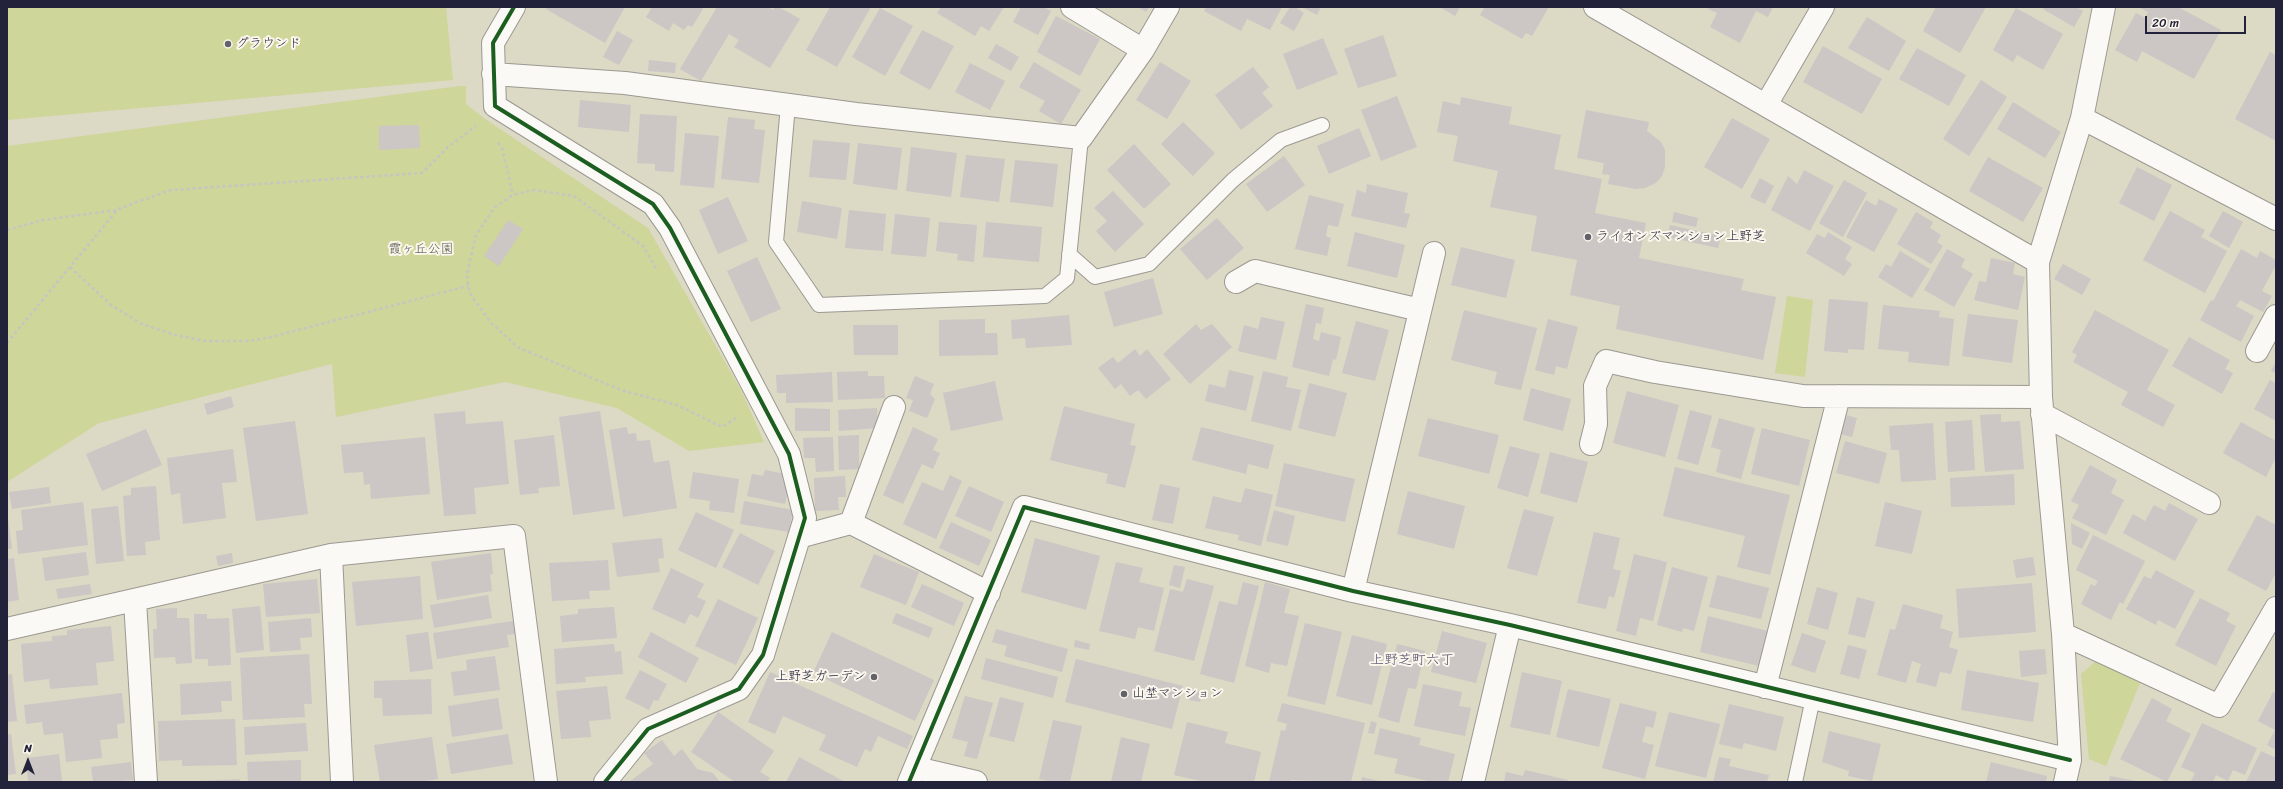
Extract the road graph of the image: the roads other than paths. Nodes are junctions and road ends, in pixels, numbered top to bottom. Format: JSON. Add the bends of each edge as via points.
{"nodes":[{"id":1,"x":514,"y":7,"type":"edge"},
{"id":2,"x":1072,"y":7,"type":"edge"},
{"id":3,"x":1168,"y":7,"type":"edge"},
{"id":4,"x":1595,"y":7,"type":"edge"},
{"id":5,"x":1823,"y":7,"type":"edge"},
{"id":6,"x":2104,"y":7,"type":"edge"},
{"id":7,"x":1143,"y":50,"type":"junction"},
{"id":8,"x":493,"y":74,"type":"junction"},
{"id":9,"x":788,"y":105,"type":"junction"},
{"id":10,"x":1766,"y":105,"type":"junction"},
{"id":11,"x":2082,"y":118,"type":"junction"},
{"id":12,"x":1322,"y":125,"type":"dead end"},
{"id":13,"x":1080,"y":138,"type":"junction"},
{"id":14,"x":2276,"y":219,"type":"edge"},
{"id":15,"x":1434,"y":253,"type":"dead end"},
{"id":16,"x":1069,"y":254,"type":"junction"},
{"id":17,"x":2038,"y":262,"type":"junction"},
{"id":18,"x":1236,"y":282,"type":"dead end"},
{"id":19,"x":1420,"y":310,"type":"junction"},
{"id":20,"x":2276,"y":316,"type":"edge"},
{"id":21,"x":2257,"y":351,"type":"dead end"},
{"id":22,"x":1839,"y":396,"type":"junction"},
{"id":23,"x":2042,"y":405,"type":"junction"},
{"id":24,"x":894,"y":407,"type":"dead end"},
{"id":25,"x":1591,"y":444,"type":"dead end"},
{"id":26,"x":2209,"y":503,"type":"dead end"},
{"id":27,"x":851,"y":522,"type":"junction"},
{"id":28,"x":799,"y":536,"type":"junction"},
{"id":29,"x":331,"y":555,"type":"junction"},
{"id":30,"x":1353,"y":591,"type":"junction"},
{"id":31,"x":989,"y":593,"type":"junction"},
{"id":32,"x":135,"y":601,"type":"junction"},
{"id":33,"x":2276,"y":608,"type":"edge"},
{"id":34,"x":1510,"y":625,"type":"junction"},
{"id":35,"x":7,"y":629,"type":"edge"},
{"id":36,"x":2064,"y":634,"type":"junction"},
{"id":37,"x":1765,"y":687,"type":"junction"},
{"id":38,"x":1813,"y":698,"type":"junction"},
{"id":39,"x":2070,"y":760,"type":"junction"},
{"id":40,"x":913,"y":775,"type":"edge"},
{"id":41,"x":146,"y":782,"type":"edge"},
{"id":42,"x":342,"y":782,"type":"edge"},
{"id":43,"x":546,"y":782,"type":"edge"},
{"id":44,"x":605,"y":782,"type":"edge"},
{"id":45,"x":976,"y":782,"type":"edge"},
{"id":46,"x":1473,"y":782,"type":"edge"},
{"id":47,"x":1795,"y":782,"type":"edge"},
{"id":48,"x":2065,"y":782,"type":"edge"}],
"edges":[{"from":1,"to":8,"type":"street","via":[[493,43]]},
{"from":2,"to":7,"type":"street"},
{"from":3,"to":7,"type":"street"},
{"from":4,"to":10,"type":"street"},
{"from":5,"to":10,"type":"street"},
{"from":6,"to":11,"type":"street"},
{"from":7,"to":13,"type":"street"},
{"from":8,"to":9,"type":"street","via":[[625,83]]},
{"from":8,"to":28,"type":"street","via":[[495,106],[653,204],[670,228],[790,454],[805,518]]},
{"from":9,"to":13,"type":"street"},
{"from":9,"to":16,"type":"lane","via":[[776,242],[819,305],[1045,296],[1067,278]]},
{"from":10,"to":17,"type":"street"},
{"from":11,"to":14,"type":"street"},
{"from":11,"to":17,"type":"street"},
{"from":12,"to":16,"type":"lane","via":[[1281,140],[1232,180],[1149,264],[1095,277]]},
{"from":13,"to":16,"type":"lane"},
{"from":15,"to":19,"type":"street"},
{"from":17,"to":23,"type":"street"},
{"from":18,"to":19,"type":"street","via":[[1255,271]]},
{"from":19,"to":30,"type":"street"},
{"from":20,"to":21,"type":"street"},
{"from":22,"to":23,"type":"street"},
{"from":22,"to":25,"type":"street","via":[[1803,396],[1655,372],[1606,361],[1595,386],[1596,424]]},
{"from":22,"to":37,"type":"street"},
{"from":23,"to":26,"type":"street"},
{"from":23,"to":36,"type":"street"},
{"from":24,"to":27,"type":"street"},
{"from":27,"to":28,"type":"street"},
{"from":27,"to":31,"type":"street"},
{"from":28,"to":44,"type":"street","via":[[763,655],[739,690],[648,729]]},
{"from":29,"to":32,"type":"street"},
{"from":29,"to":42,"type":"street"},
{"from":29,"to":43,"type":"street","via":[[514,536]]},
{"from":30,"to":31,"type":"street","via":[[1024,507]]},
{"from":30,"to":34,"type":"street"},
{"from":31,"to":40,"type":"street"},
{"from":32,"to":35,"type":"street"},
{"from":32,"to":41,"type":"street"},
{"from":33,"to":36,"type":"street","via":[[2219,706]]},
{"from":34,"to":37,"type":"street"},
{"from":34,"to":46,"type":"street"},
{"from":36,"to":39,"type":"street"},
{"from":37,"to":38,"type":"street"},
{"from":38,"to":39,"type":"street"},
{"from":38,"to":47,"type":"lane"},
{"from":39,"to":48,"type":"street"},
{"from":40,"to":45,"type":"street"}]}
